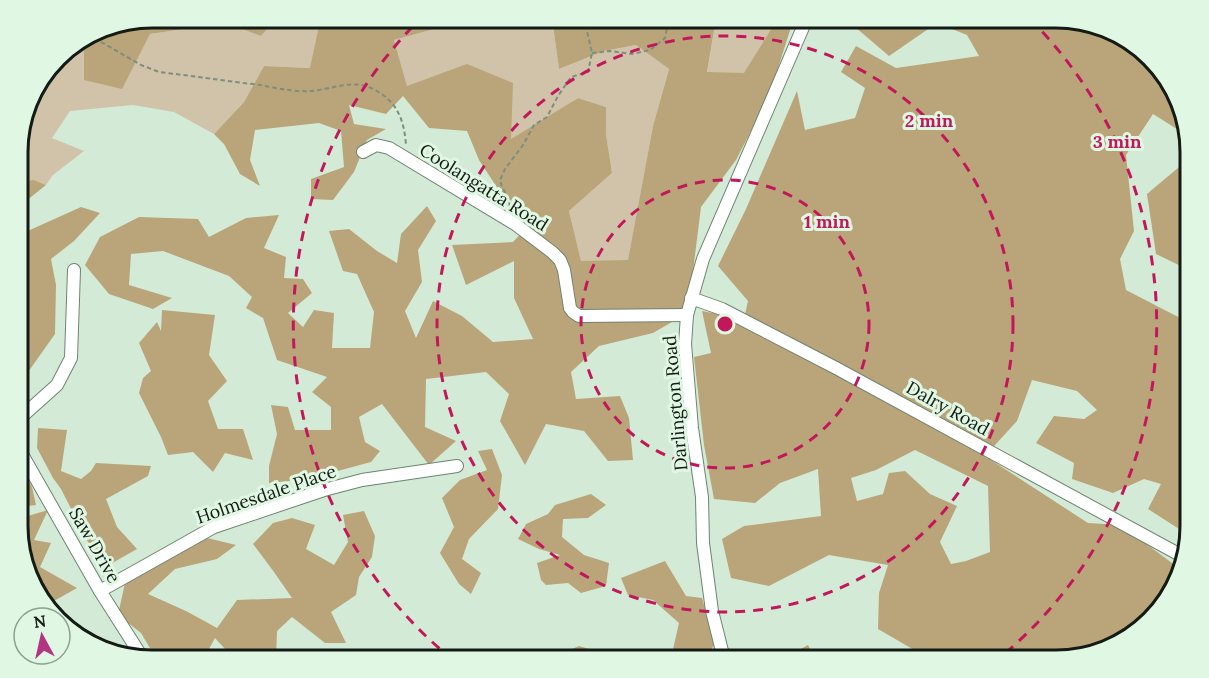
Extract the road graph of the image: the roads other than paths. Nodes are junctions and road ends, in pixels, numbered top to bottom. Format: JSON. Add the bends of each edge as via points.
{"nodes":[{"id":1,"x":803,"y":28,"type":"edge"},
{"id":2,"x":363,"y":152,"type":"dead end"},
{"id":3,"x":74,"y":270,"type":"dead end"},
{"id":4,"x":691,"y":298,"type":"junction"},
{"id":5,"x":687,"y":315,"type":"junction"},
{"id":6,"x":28,"y":411,"type":"edge"},
{"id":7,"x":28,"y":465,"type":"edge"},
{"id":8,"x":457,"y":466,"type":"dead end"},
{"id":9,"x":1177,"y":553,"type":"edge"},
{"id":10,"x":100,"y":591,"type":"junction"},
{"id":11,"x":136,"y":648,"type":"edge"},
{"id":12,"x":722,"y":649,"type":"edge"}],
"edges":[{"from":1,"to":4,"type":"street","name":"Darlington Road","via":[[703,259]]},
{"from":2,"to":5,"type":"street","name":"Coolangatta Road","via":[[376,145],[396,152],[515,224],[552,252],[564,270],[570,308],[579,316]]},
{"from":3,"to":6,"type":"street","via":[[71,358],[57,385]]},
{"from":4,"to":5,"type":"street","name":"Darlington Road"},
{"from":4,"to":9,"type":"street","name":"Dalry Road","via":[[722,309],[826,362]]},
{"from":5,"to":12,"type":"street","name":"Darlington Road","via":[[685,344],[705,554]]},
{"from":7,"to":10,"type":"street","name":"Saw Drive"},
{"from":8,"to":10,"type":"street","name":"Holmesdale Place","via":[[333,487],[214,527]]},
{"from":10,"to":11,"type":"street","name":"Saw Drive"}]}
